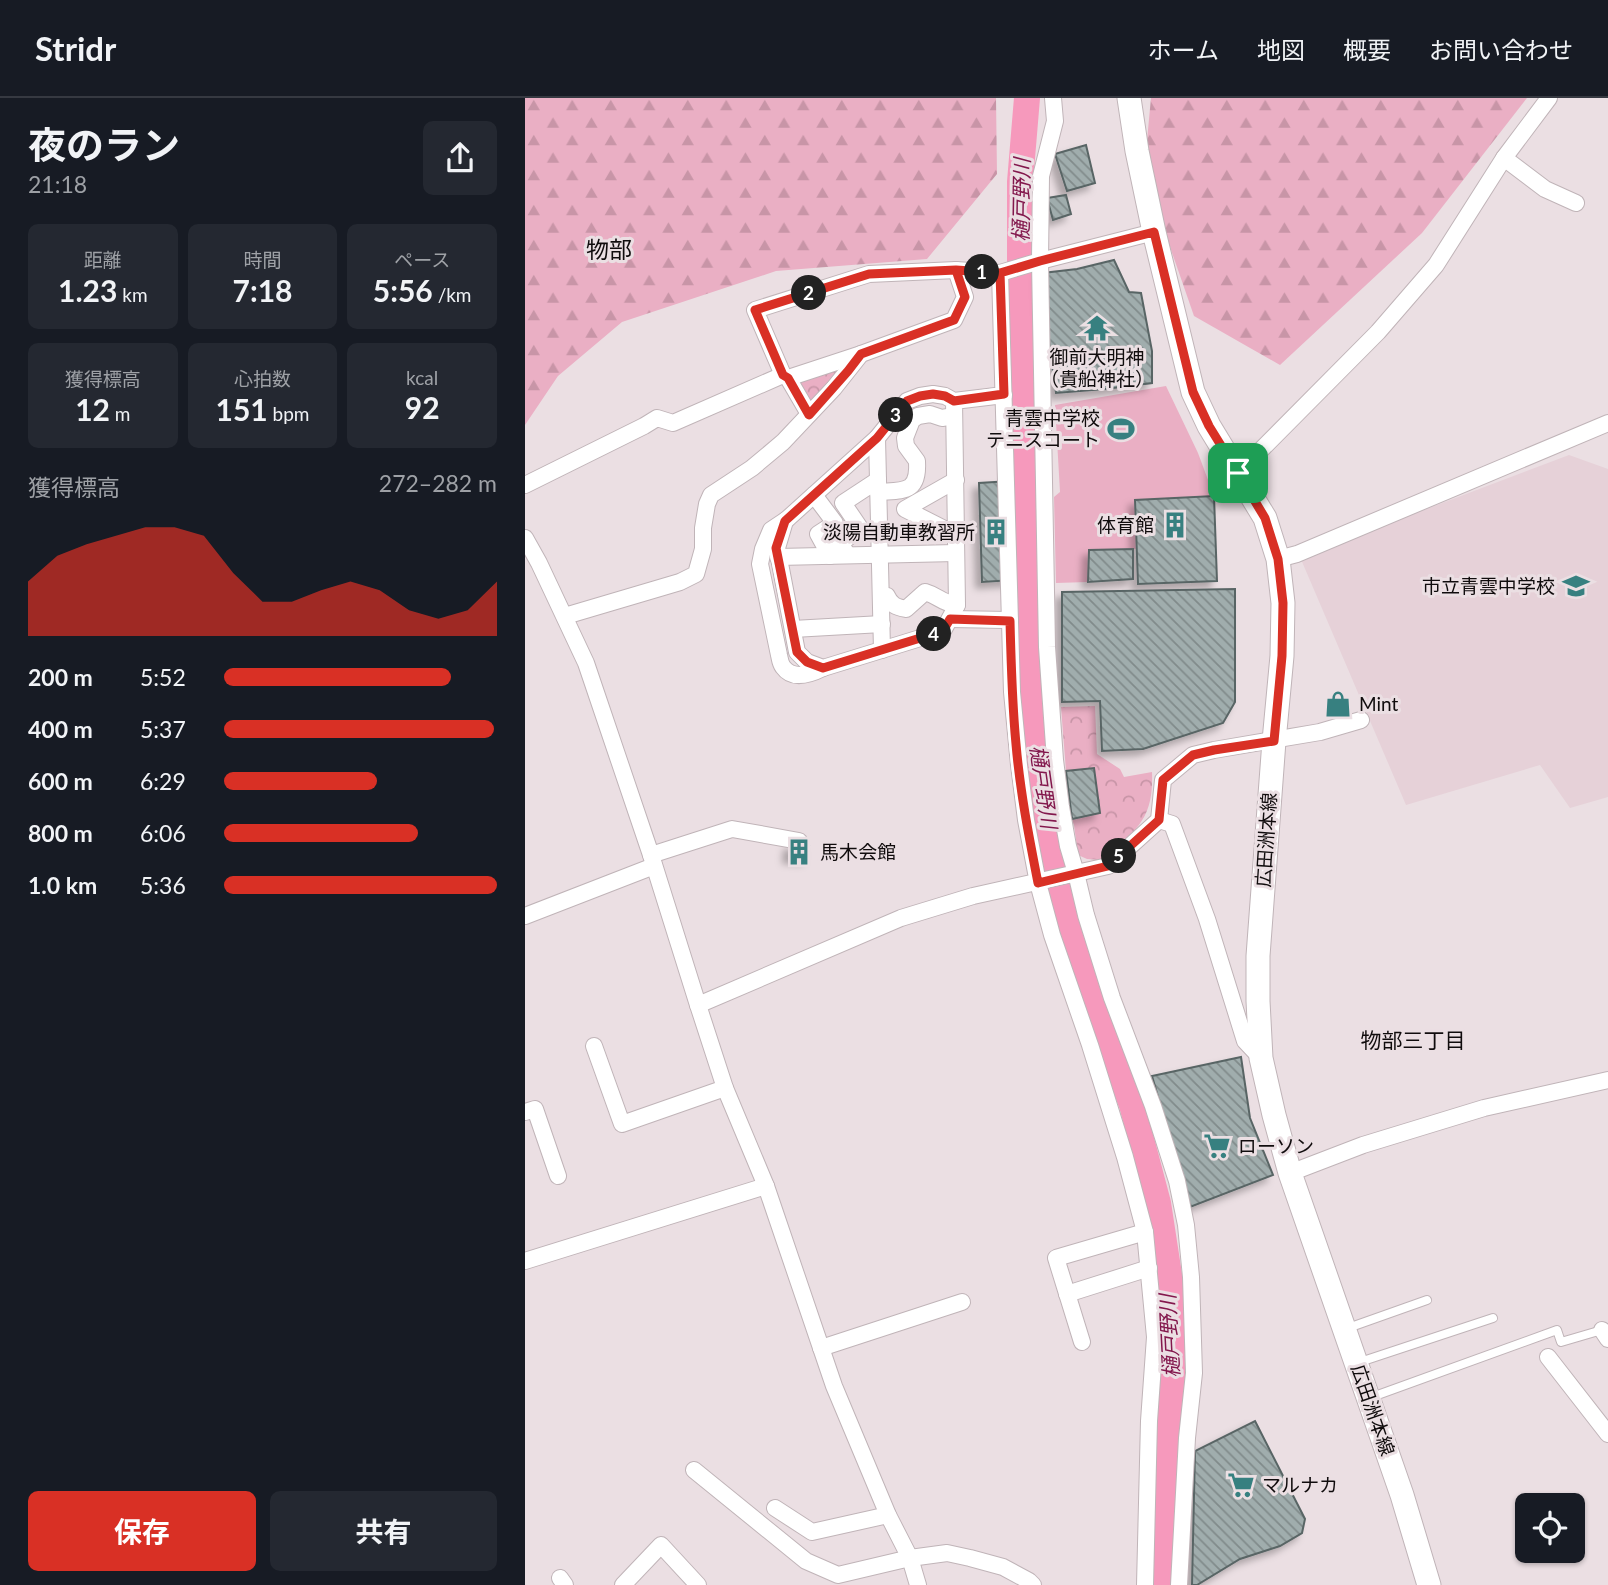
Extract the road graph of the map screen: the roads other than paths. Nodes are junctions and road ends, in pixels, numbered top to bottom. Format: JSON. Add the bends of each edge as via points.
{"nodes":[{"id":1,"x":1053,"y":98,"type":"edge"},
{"id":2,"x":1129,"y":98,"type":"edge"},
{"id":3,"x":1549,"y":98,"type":"edge"},
{"id":4,"x":1504,"y":158,"type":"junction"},
{"id":5,"x":1576,"y":203,"type":"dead end"},
{"id":6,"x":1154,"y":232,"type":"junction"},
{"id":7,"x":1040,"y":261,"type":"junction"},
{"id":8,"x":956,"y":270,"type":"junction"},
{"id":9,"x":1000,"y":273,"type":"junction"},
{"id":10,"x":861,"y":354,"type":"junction"},
{"id":11,"x":786,"y":376,"type":"junction"},
{"id":12,"x":1004,"y":394,"type":"junction"},
{"id":13,"x":954,"y":409,"type":"junction"},
{"id":14,"x":809,"y":415,"type":"junction"},
{"id":15,"x":1608,"y":423,"type":"edge"},
{"id":16,"x":877,"y":438,"type":"junction"},
{"id":17,"x":1238,"y":473,"type":"junction"},
{"id":18,"x":955,"y":480,"type":"junction"},
{"id":19,"x":525,"y":485,"type":"edge"},
{"id":20,"x":878,"y":486,"type":"junction"},
{"id":21,"x":814,"y":495,"type":"junction"},
{"id":22,"x":787,"y":519,"type":"junction"},
{"id":23,"x":956,"y":535,"type":"junction"},
{"id":24,"x":525,"y":538,"type":"edge"},
{"id":25,"x":957,"y":552,"type":"junction"},
{"id":26,"x":880,"y":554,"type":"junction"},
{"id":27,"x":848,"y":555,"type":"junction"},
{"id":28,"x":830,"y":556,"type":"junction"},
{"id":29,"x":778,"y":557,"type":"junction"},
{"id":30,"x":1278,"y":559,"type":"junction"},
{"id":31,"x":532,"y":565,"type":"edge"},
{"id":32,"x":881,"y":595,"type":"junction"},
{"id":33,"x":953,"y":612,"type":"junction"},
{"id":34,"x":565,"y":616,"type":"junction"},
{"id":35,"x":1010,"y":621,"type":"junction"},
{"id":36,"x":881,"y":625,"type":"junction"},
{"id":37,"x":793,"y":629,"type":"junction"},
{"id":38,"x":882,"y":650,"type":"junction"},
{"id":39,"x":823,"y":668,"type":"junction"},
{"id":40,"x":1361,"y":720,"type":"dead end"},
{"id":41,"x":1274,"y":741,"type":"junction"},
{"id":42,"x":1159,"y":820,"type":"junction"},
{"id":43,"x":799,"y":842,"type":"dead end"},
{"id":44,"x":653,"y":860,"type":"junction"},
{"id":45,"x":1076,"y":873,"type":"junction"},
{"id":46,"x":1038,"y":883,"type":"junction"},
{"id":47,"x":525,"y":916,"type":"edge"},
{"id":48,"x":698,"y":1005,"type":"junction"},
{"id":49,"x":594,"y":1046,"type":"dead end"},
{"id":50,"x":1261,"y":1058,"type":"junction"},
{"id":51,"x":1608,"y":1080,"type":"edge"},
{"id":52,"x":726,"y":1088,"type":"junction"},
{"id":53,"x":525,"y":1112,"type":"edge"},
{"id":54,"x":1290,"y":1173,"type":"junction"},
{"id":55,"x":558,"y":1176,"type":"dead end"},
{"id":56,"x":766,"y":1186,"type":"junction"},
{"id":57,"x":1145,"y":1232,"type":"junction"},
{"id":58,"x":525,"y":1261,"type":"edge"},
{"id":59,"x":1149,"y":1268,"type":"junction"},
{"id":60,"x":1067,"y":1294,"type":"junction"},
{"id":61,"x":1427,"y":1300,"type":"dead end"},
{"id":62,"x":962,"y":1302,"type":"dead end"},
{"id":63,"x":1493,"y":1318,"type":"dead end"},
{"id":64,"x":1345,"y":1329,"type":"junction"},
{"id":65,"x":1605,"y":1334,"type":"edge"},
{"id":66,"x":1082,"y":1342,"type":"dead end"},
{"id":67,"x":821,"y":1348,"type":"junction"},
{"id":68,"x":1548,"y":1357,"type":"dead end"},
{"id":69,"x":1357,"y":1363,"type":"junction"},
{"id":70,"x":1369,"y":1398,"type":"junction"},
{"id":71,"x":1608,"y":1434,"type":"edge"},
{"id":72,"x":694,"y":1470,"type":"dead end"},
{"id":73,"x":775,"y":1508,"type":"dead end"},
{"id":74,"x":888,"y":1515,"type":"junction"},
{"id":75,"x":910,"y":1558,"type":"junction"},
{"id":76,"x":694,"y":1584,"type":"edge"},
{"id":77,"x":623,"y":1585,"type":"edge"},
{"id":78,"x":918,"y":1585,"type":"edge"},
{"id":79,"x":1033,"y":1585,"type":"edge"},
{"id":80,"x":1145,"y":1585,"type":"edge"},
{"id":81,"x":1179,"y":1585,"type":"edge"},
{"id":82,"x":1429,"y":1585,"type":"edge"}],
"edges":[{"from":1,"to":7,"type":"street","via":[[1055,121],[1041,176]]},
{"from":2,"to":6,"type":"main road","name":"広田洲本線"},
{"from":3,"to":4,"type":"street"},
{"from":4,"to":5,"type":"street","via":[[1545,190]]},
{"from":4,"to":17,"type":"street","via":[[1436,265],[1378,332]]},
{"from":6,"to":7,"type":"street"},
{"from":6,"to":17,"type":"main road","name":"広田洲本線","via":[[1193,392]]},
{"from":7,"to":9,"type":"street"},
{"from":7,"to":45,"type":"street","via":[[1047,647],[1061,807]]},
{"from":8,"to":9,"type":"street"},
{"from":8,"to":10,"type":"street","via":[[965,297],[954,320]]},
{"from":8,"to":11,"type":"street","via":[[869,274],[755,310]]},
{"from":9,"to":12,"type":"street"},
{"from":10,"to":11,"type":"street"},
{"from":10,"to":14,"type":"street"},
{"from":11,"to":14,"type":"street"},
{"from":11,"to":19,"type":"street","via":[[673,423],[657,418]]},
{"from":12,"to":13,"type":"street"},
{"from":12,"to":35,"type":"street"},
{"from":13,"to":16,"type":"street","via":[[945,396],[920,396],[907,401]]},
{"from":13,"to":18,"type":"street"},
{"from":13,"to":20,"type":"street","via":[[942,418],[930,414],[912,420],[905,438],[917,461],[911,487],[901,492]]},
{"from":14,"to":34,"type":"street","via":[[767,458],[711,495],[696,574]]},
{"from":15,"to":30,"type":"street"},
{"from":16,"to":20,"type":"street"},
{"from":16,"to":21,"type":"street"},
{"from":17,"to":30,"type":"main road","name":"広田洲本線","via":[[1265,518]]},
{"from":18,"to":23,"type":"street"},
{"from":18,"to":23,"type":"street","via":[[905,509]]},
{"from":20,"to":26,"type":"street"},
{"from":20,"to":27,"type":"street","via":[[843,503],[860,528],[840,544]]},
{"from":21,"to":22,"type":"street"},
{"from":21,"to":28,"type":"street","via":[[835,523],[818,534]]},
{"from":22,"to":29,"type":"street","via":[[776,548]]},
{"from":22,"to":39,"type":"street","via":[[771,530],[761,564],[779,655],[783,668],[793,674],[807,676]]},
{"from":23,"to":25,"type":"street"},
{"from":24,"to":31,"type":"street"},
{"from":25,"to":26,"type":"street"},
{"from":25,"to":33,"type":"street"},
{"from":26,"to":27,"type":"street"},
{"from":26,"to":32,"type":"street"},
{"from":27,"to":28,"type":"street"},
{"from":28,"to":29,"type":"street"},
{"from":29,"to":37,"type":"street"},
{"from":30,"to":41,"type":"main road","name":"広田洲本線","via":[[1282,656]]},
{"from":31,"to":34,"type":"street"},
{"from":32,"to":33,"type":"street","via":[[906,609],[925,592]]},
{"from":32,"to":36,"type":"street"},
{"from":33,"to":35,"type":"street"},
{"from":33,"to":38,"type":"street","via":[[943,631]]},
{"from":34,"to":44,"type":"street","via":[[586,663]]},
{"from":35,"to":46,"type":"street","via":[[1016,746]]},
{"from":36,"to":37,"type":"street"},
{"from":36,"to":38,"type":"street"},
{"from":37,"to":39,"type":"street","via":[[797,652]]},
{"from":38,"to":39,"type":"street"},
{"from":40,"to":41,"type":"street"},
{"from":41,"to":42,"type":"street","via":[[1193,755],[1163,780]]},
{"from":41,"to":50,"type":"main road","name":"広田洲本線","via":[[1258,957]]},
{"from":42,"to":45,"type":"street","via":[[1108,866]]},
{"from":42,"to":50,"type":"street","via":[[1172,824],[1245,1041]]},
{"from":43,"to":44,"type":"street","via":[[732,829]]},
{"from":44,"to":47,"type":"street"},
{"from":44,"to":48,"type":"street"},
{"from":45,"to":46,"type":"street"},
{"from":45,"to":81,"type":"street","via":[[1099,958],[1177,1181],[1186,1224],[1194,1373]]},
{"from":46,"to":48,"type":"street","via":[[973,896],[901,919]]},
{"from":46,"to":57,"type":"street"},
{"from":48,"to":52,"type":"street"},
{"from":49,"to":52,"type":"street","via":[[622,1124]]},
{"from":50,"to":54,"type":"main road","name":"広田洲本線"},
{"from":51,"to":54,"type":"street","via":[[1483,1108]]},
{"from":52,"to":56,"type":"street"},
{"from":53,"to":55,"type":"street","via":[[535,1109]]},
{"from":54,"to":64,"type":"main road","name":"広田洲本線"},
{"from":56,"to":58,"type":"street"},
{"from":56,"to":67,"type":"street"},
{"from":57,"to":59,"type":"street"},
{"from":57,"to":60,"type":"street","via":[[1056,1258]]},
{"from":59,"to":60,"type":"street"},
{"from":59,"to":80,"type":"street","via":[[1155,1337]]},
{"from":60,"to":66,"type":"street"},
{"from":61,"to":64,"type":"lane"},
{"from":62,"to":67,"type":"street"},
{"from":63,"to":69,"type":"lane"},
{"from":64,"to":69,"type":"main road","name":"広田洲本線"},
{"from":65,"to":70,"type":"lane","via":[[1561,1342],[1557,1330]]},
{"from":67,"to":74,"type":"street"},
{"from":68,"to":71,"type":"street"},
{"from":69,"to":70,"type":"main road","name":"広田洲本線"},
{"from":70,"to":82,"type":"main road","name":"広田洲本線"},
{"from":72,"to":75,"type":"street","via":[[806,1561],[838,1575]]},
{"from":73,"to":74,"type":"street","via":[[812,1532]]},
{"from":74,"to":75,"type":"street"},
{"from":75,"to":78,"type":"street"},
{"from":75,"to":79,"type":"street","via":[[947,1553],[970,1558],[1003,1567]]},
{"from":76,"to":77,"type":"street","via":[[661,1545]]}]}
